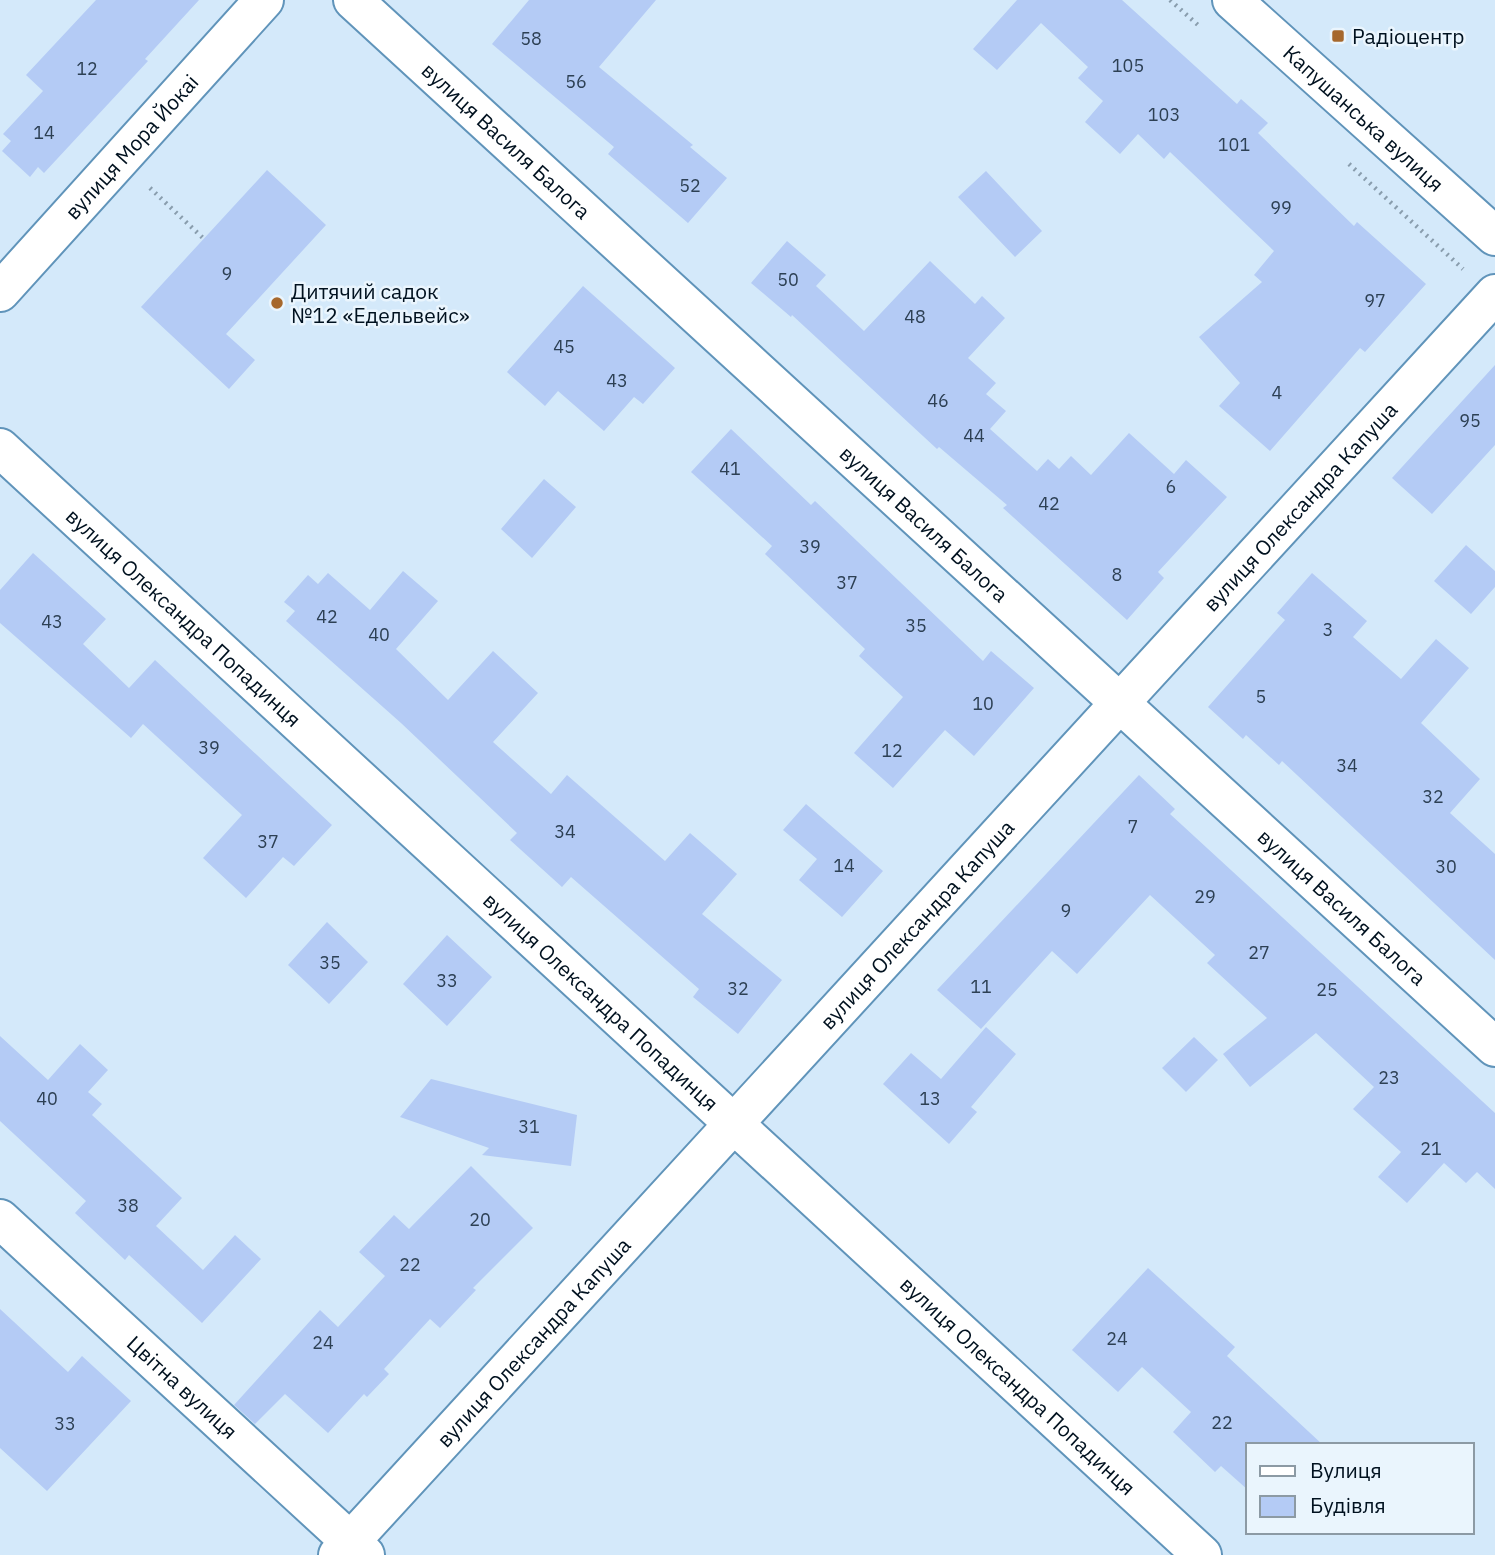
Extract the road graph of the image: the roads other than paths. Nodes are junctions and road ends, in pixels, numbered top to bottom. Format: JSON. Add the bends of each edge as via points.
{"nodes":[{"id":1,"x":264,"y":0,"type":"edge"},
{"id":2,"x":352,"y":0,"type":"edge"},
{"id":3,"x":1232,"y":0,"type":"edge"},
{"id":4,"x":1495,"y":236,"type":"edge"},
{"id":5,"x":0,"y":292,"type":"edge"},
{"id":6,"x":1495,"y":294,"type":"edge"},
{"id":7,"x":0,"y":448,"type":"edge"},
{"id":8,"x":1121,"y":702,"type":"junction"},
{"id":9,"x":1495,"y":1047,"type":"edge"},
{"id":10,"x":734,"y":1124,"type":"junction"},
{"id":11,"x":0,"y":1219,"type":"edge"},
{"id":12,"x":351,"y":1550,"type":"edge"},
{"id":13,"x":1202,"y":1555,"type":"edge"}],
"edges":[{"from":1,"to":5,"type":"street","name":"вулиця Мора Йокаі"},
{"from":2,"to":8,"type":"street","name":"вулиця Василя Балога"},
{"from":3,"to":4,"type":"street","name":"Капушанська вулиця"},
{"from":6,"to":8,"type":"street","name":"вулиця Олександра Капуша"},
{"from":7,"to":10,"type":"street","name":"вулиця Олександра Попадинця"},
{"from":8,"to":9,"type":"street","name":"вулиця Василя Балога"},
{"from":8,"to":10,"type":"street","name":"вулиця Олександра Капуша"},
{"from":10,"to":12,"type":"street","name":"вулиця Олександра Капуша"},
{"from":10,"to":13,"type":"street","name":"вулиця Олександра Попадинця"},
{"from":11,"to":12,"type":"street","name":"Цвітна вулиця"}]}
